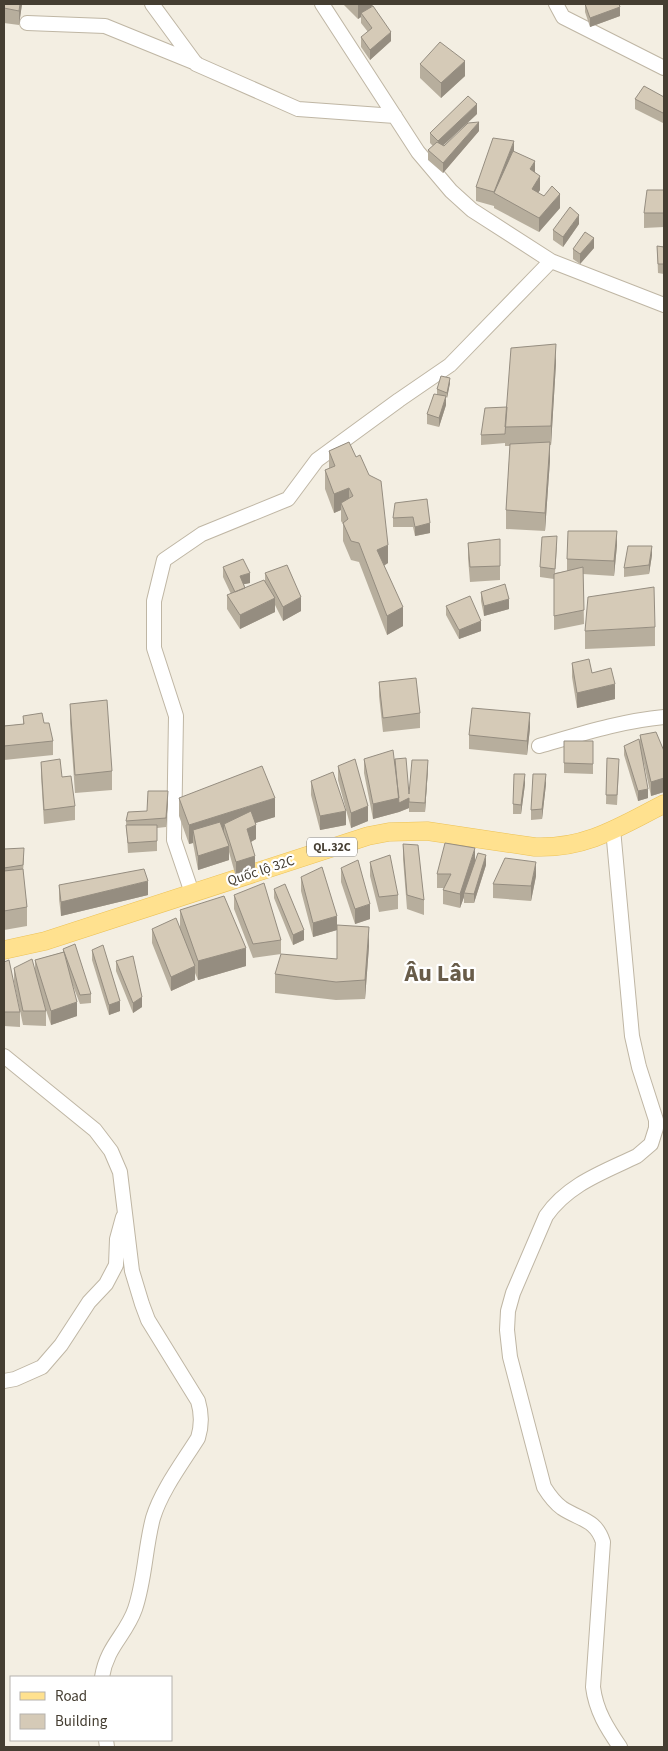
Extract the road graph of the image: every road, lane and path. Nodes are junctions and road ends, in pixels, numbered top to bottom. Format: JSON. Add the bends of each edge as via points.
{"nodes":[{"id":1,"x":152,"y":4,"type":"edge"},
{"id":2,"x":322,"y":4,"type":"edge"},
{"id":3,"x":556,"y":4,"type":"edge"},
{"id":4,"x":27,"y":23,"type":"dead end"},
{"id":5,"x":196,"y":64,"type":"junction"},
{"id":6,"x":664,"y":68,"type":"edge"},
{"id":7,"x":395,"y":116,"type":"junction"},
{"id":8,"x":551,"y":261,"type":"junction"},
{"id":9,"x":664,"y":305,"type":"edge"},
{"id":10,"x":664,"y":717,"type":"edge"},
{"id":11,"x":540,"y":746,"type":"dead end"},
{"id":12,"x":664,"y":804,"type":"edge"},
{"id":13,"x":613,"y":829,"type":"junction"},
{"id":14,"x":192,"y":893,"type":"junction"},
{"id":15,"x":4,"y":950,"type":"edge"},
{"id":16,"x":4,"y":1056,"type":"edge"},
{"id":17,"x":124,"y":1210,"type":"junction"},
{"id":18,"x":4,"y":1382,"type":"edge"},
{"id":19,"x":102,"y":1676,"type":"edge"},
{"id":20,"x":620,"y":1747,"type":"edge"}],
"edges":[{"from":1,"to":5,"type":"street"},
{"from":2,"to":7,"type":"street"},
{"from":3,"to":6,"type":"street","via":[[563,17]]},
{"from":4,"to":5,"type":"street","via":[[105,26]]},
{"from":5,"to":7,"type":"street","via":[[298,108]]},
{"from":7,"to":8,"type":"street","via":[[418,152],[451,191],[472,210]]},
{"from":8,"to":9,"type":"street"},
{"from":8,"to":14,"type":"street","via":[[450,365],[317,460],[288,499],[202,534],[164,560],[154,601],[154,648],[176,716],[174,840]]},
{"from":10,"to":11,"type":"street","via":[[610,726]]},
{"from":12,"to":13,"type":"main road","name":"Quốc lộ 32C","number":"QL.32C"},
{"from":13,"to":14,"type":"main road","name":"Quốc lộ 32C","number":"QL.32C","via":[[589,840],[551,848],[427,831],[389,832]]},
{"from":13,"to":20,"type":"street","via":[[632,1036],[656,1128],[651,1144],[645,1150],[573,1188],[553,1206],[513,1293],[507,1330],[510,1357],[544,1487],[564,1509],[594,1526],[603,1542],[594,1700]]},
{"from":14,"to":15,"type":"main road","name":"Quốc lộ 32C","number":"QL.32C","via":[[45,941]]},
{"from":16,"to":17,"type":"street","via":[[104,1140],[120,1172]]},
{"from":17,"to":18,"type":"street","via":[[117,1239],[116,1265],[106,1284],[88,1302],[60,1346],[42,1367]]},
{"from":17,"to":19,"type":"street","via":[[132,1271],[142,1304],[148,1320],[198,1401],[202,1419],[198,1438],[156,1510],[136,1607],[112,1646]]}]}
